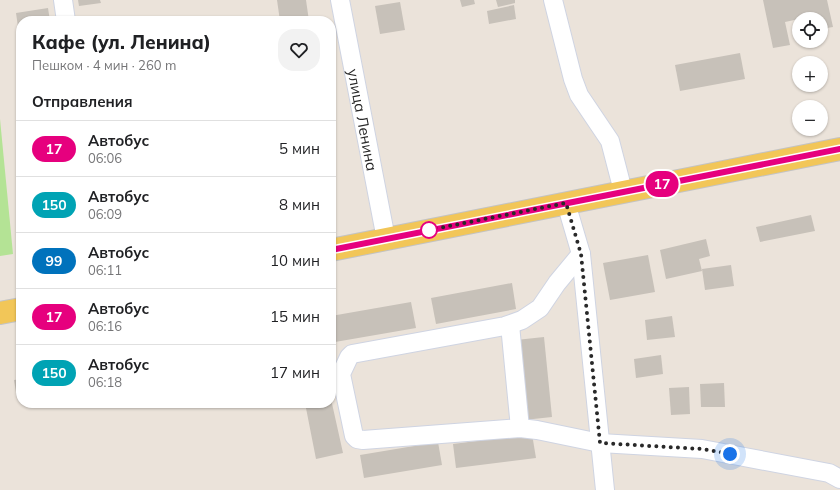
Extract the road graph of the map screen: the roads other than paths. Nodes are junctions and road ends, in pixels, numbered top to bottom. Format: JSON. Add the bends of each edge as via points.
{"nodes":[{"id":1,"x":63,"y":0,"type":"edge"},
{"id":2,"x":340,"y":0,"type":"edge"},
{"id":3,"x":553,"y":0,"type":"edge"},
{"id":4,"x":65,"y":16,"type":"edge"},
{"id":5,"x":840,"y":149,"type":"edge"},
{"id":6,"x":623,"y":191,"type":"junction"},
{"id":7,"x":566,"y":203,"type":"junction"},
{"id":8,"x":386,"y":239,"type":"junction"},
{"id":9,"x":336,"y":249,"type":"edge"},
{"id":10,"x":581,"y":254,"type":"junction"},
{"id":11,"x":16,"y":310,"type":"edge"},
{"id":12,"x":0,"y":312,"type":"edge"},
{"id":13,"x":510,"y":325,"type":"junction"},
{"id":14,"x":520,"y":428,"type":"junction"},
{"id":15,"x":600,"y":443,"type":"junction"},
{"id":16,"x":840,"y":479,"type":"edge"},
{"id":17,"x":605,"y":490,"type":"edge"}],
"edges":[{"from":1,"to":4,"type":"street"},
{"from":2,"to":8,"type":"street","name":"улица Ленина"},
{"from":3,"to":6,"type":"street","via":[[577,90],[610,141]]},
{"from":5,"to":6,"type":"main road"},
{"from":6,"to":7,"type":"main road"},
{"from":7,"to":8,"type":"main road"},
{"from":7,"to":10,"type":"street"},
{"from":8,"to":9,"type":"main road"},
{"from":10,"to":13,"type":"street","via":[[556,283],[540,308]]},
{"from":10,"to":15,"type":"street"},
{"from":11,"to":12,"type":"main road"},
{"from":13,"to":14,"type":"street"},
{"from":13,"to":14,"type":"street","via":[[352,354],[341,374],[354,436],[363,440]]},
{"from":14,"to":15,"type":"street"},
{"from":15,"to":16,"type":"street","via":[[702,449],[829,473]]},
{"from":15,"to":17,"type":"street"}]}
